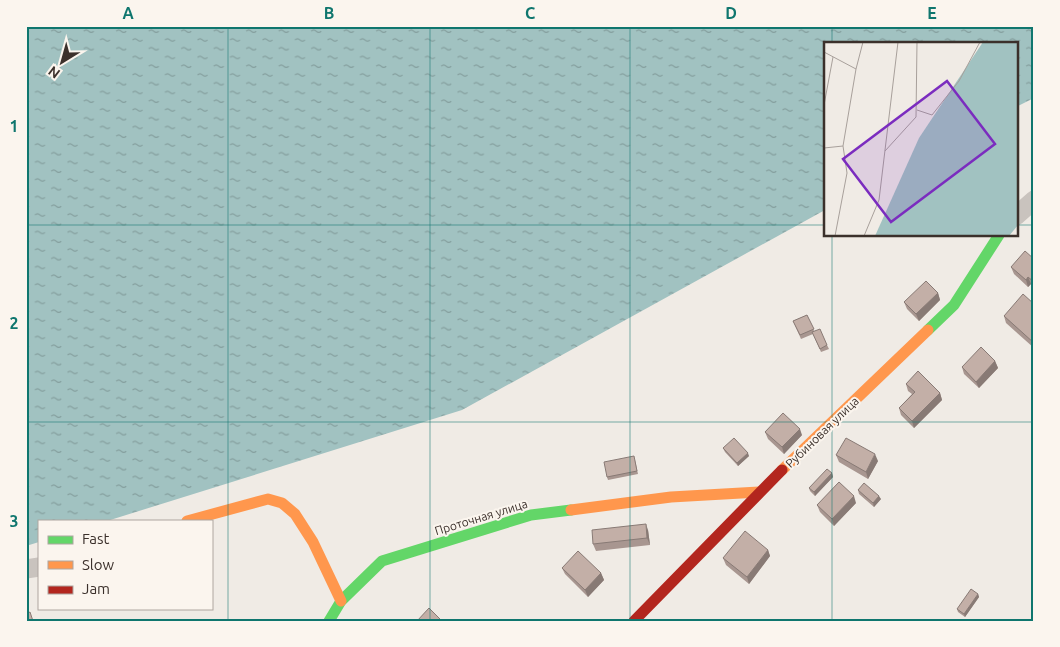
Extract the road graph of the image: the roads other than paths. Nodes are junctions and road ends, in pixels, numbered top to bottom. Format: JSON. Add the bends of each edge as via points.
{"nodes":[{"id":1,"x":1034,"y":200,"type":"edge"},
{"id":2,"x":1018,"y":214,"type":"edge"},
{"id":3,"x":998,"y":236,"type":"edge"},
{"id":4,"x":759,"y":492,"type":"junction"},
{"id":5,"x":190,"y":520,"type":"edge"},
{"id":6,"x":341,"y":601,"type":"junction"},
{"id":7,"x":329,"y":621,"type":"edge"},
{"id":8,"x":634,"y":621,"type":"edge"}],
"edges":[{"from":1,"to":2,"type":"street"},
{"from":3,"to":4,"type":"street","name":"Рубиновая улица","via":[[954,305]]},
{"from":4,"to":6,"type":"street","name":"Проточная улица","via":[[672,497],[531,515],[382,561]]},
{"from":4,"to":8,"type":"street","name":"Рубиновая улица"},
{"from":5,"to":6,"type":"street","via":[[268,499],[282,503],[294,514],[313,542]]},
{"from":6,"to":7,"type":"street","name":"Проточная улица"}]}
